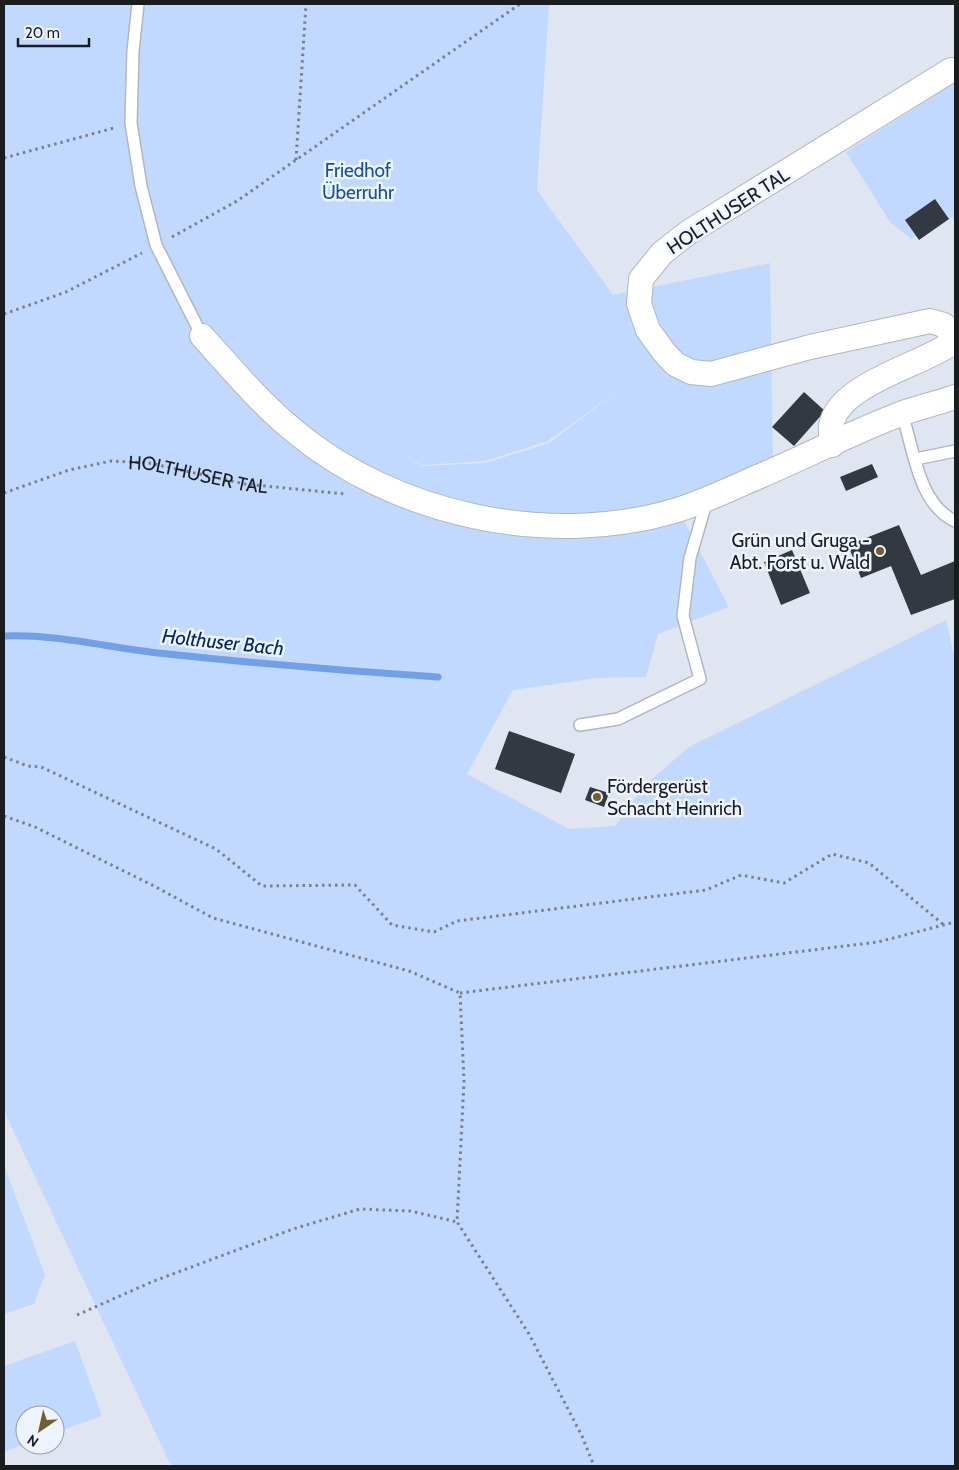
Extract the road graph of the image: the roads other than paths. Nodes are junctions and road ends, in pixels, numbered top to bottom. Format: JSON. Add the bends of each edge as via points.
{"nodes":[{"id":1,"x":138,"y":4,"type":"edge"},
{"id":2,"x":950,"y":70,"type":"dead end"},
{"id":3,"x":202,"y":336,"type":"joint"},
{"id":4,"x":955,"y":340,"type":"edge"},
{"id":5,"x":955,"y":397,"type":"edge"},
{"id":6,"x":902,"y":414,"type":"junction"},
{"id":7,"x":832,"y":445,"type":"junction"},
{"id":8,"x":955,"y":451,"type":"edge"},
{"id":9,"x":916,"y":459,"type":"junction"},
{"id":10,"x":708,"y":499,"type":"junction"},
{"id":11,"x":955,"y":521,"type":"edge"},
{"id":12,"x":580,"y":724,"type":"dead end"}],
"edges":[{"from":1,"to":3,"type":"lane","via":[[131,123],[141,186],[156,245]]},
{"from":2,"to":4,"type":"street","name":"HOLTHUSER TAL","via":[[690,232],[662,254],[641,279],[639,304],[648,330],[675,364],[691,372],[711,374],[810,347],[930,321],[944,325]]},
{"from":3,"to":10,"type":"street","via":[[262,402],[294,431],[361,475],[396,492],[435,505],[510,522],[587,526],[631,521]]},
{"from":4,"to":7,"type":"street","name":"HOLTHUSER TAL","via":[[947,348],[901,367],[852,396],[836,413],[831,426]]},
{"from":5,"to":6,"type":"street"},
{"from":6,"to":7,"type":"street"},
{"from":6,"to":9,"type":"lane"},
{"from":7,"to":10,"type":"street"},
{"from":8,"to":9,"type":"lane"},
{"from":9,"to":11,"type":"lane","via":[[930,498],[945,516]]},
{"from":10,"to":12,"type":"lane","via":[[690,558],[683,616],[700,679],[618,719]]}]}
